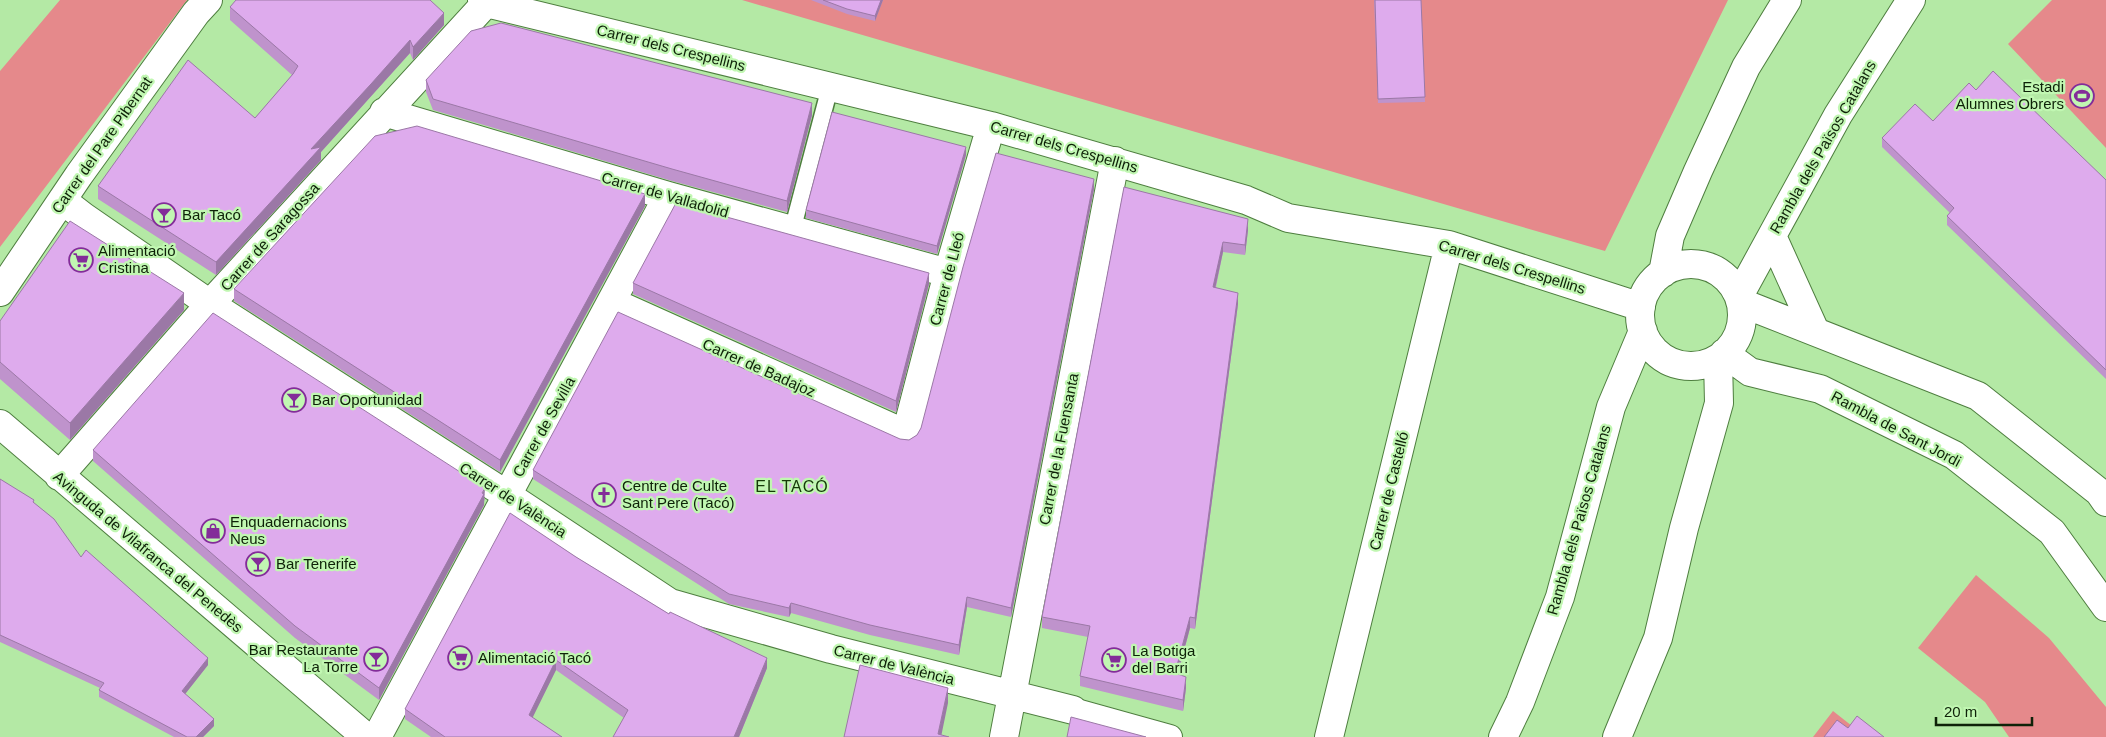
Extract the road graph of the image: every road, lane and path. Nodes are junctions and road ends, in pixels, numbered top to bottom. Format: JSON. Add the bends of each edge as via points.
{"nodes":[{"id":1,"x":208,"y":0,"type":"edge"},
{"id":2,"x":1787,"y":0,"type":"edge"},
{"id":3,"x":1911,"y":0,"type":"edge"},
{"id":4,"x":484,"y":1,"type":"edge"},
{"id":5,"x":830,"y":87,"type":"junction"},
{"id":6,"x":384,"y":112,"type":"junction"},
{"id":7,"x":990,"y":126,"type":"junction"},
{"id":8,"x":1115,"y":161,"type":"junction"},
{"id":9,"x":668,"y":196,"type":"junction"},
{"id":10,"x":62,"y":200,"type":"junction"},
{"id":11,"x":792,"y":230,"type":"junction"},
{"id":12,"x":1772,"y":236,"type":"junction"},
{"id":13,"x":1449,"y":245,"type":"junction"},
{"id":14,"x":948,"y":273,"type":"junction"},
{"id":15,"x":1663,"y":273,"type":"junction"},
{"id":16,"x":0,"y":292,"type":"edge"},
{"id":17,"x":1739,"y":298,"type":"junction"},
{"id":18,"x":612,"y":302,"type":"junction"},
{"id":19,"x":210,"y":304,"type":"junction"},
{"id":20,"x":1642,"y":319,"type":"junction"},
{"id":21,"x":1815,"y":332,"type":"junction"},
{"id":22,"x":1721,"y":356,"type":"junction"},
{"id":23,"x":0,"y":424,"type":"edge"},
{"id":24,"x":906,"y":434,"type":"joint"},
{"id":25,"x":59,"y":476,"type":"junction"},
{"id":26,"x":507,"y":495,"type":"junction"},
{"id":27,"x":2106,"y":502,"type":"edge"},
{"id":28,"x":2106,"y":606,"type":"edge"},
{"id":29,"x":1011,"y":696,"type":"junction"},
{"id":30,"x":1073,"y":710,"type":"joint"},
{"id":31,"x":366,"y":737,"type":"edge"},
{"id":32,"x":376,"y":737,"type":"edge"},
{"id":33,"x":1004,"y":737,"type":"edge"},
{"id":34,"x":1170,"y":737,"type":"edge"},
{"id":35,"x":1329,"y":737,"type":"edge"},
{"id":36,"x":1503,"y":737,"type":"edge"},
{"id":37,"x":1617,"y":737,"type":"edge"}],
"edges":[{"from":1,"to":10,"type":"street","name":"Carrer del Pare Pibernat"},
{"from":2,"to":15,"type":"street","via":[[1746,67],[1698,171],[1670,236]]},
{"from":3,"to":12,"type":"street","name":"Rambla dels Països Catalans","via":[[1838,115]]},
{"from":4,"to":5,"type":"street","name":"Carrer dels Crespellins"},
{"from":4,"to":6,"type":"street","name":"Carrer de Saragossa"},
{"from":5,"to":7,"type":"street","name":"Carrer dels Crespellins"},
{"from":5,"to":11,"type":"lane"},
{"from":6,"to":9,"type":"street","name":"Carrer de Valladolid"},
{"from":6,"to":19,"type":"street","name":"Carrer de Saragossa"},
{"from":7,"to":8,"type":"street","name":"Carrer dels Crespellins"},
{"from":7,"to":14,"type":"street","name":"Carrer de Lleó"},
{"from":8,"to":13,"type":"street","name":"Carrer dels Crespellins","via":[[1246,200],[1288,218]]},
{"from":8,"to":29,"type":"street","name":"Carrer de la Fuensanta"},
{"from":9,"to":11,"type":"street","name":"Carrer de Valladolid"},
{"from":9,"to":18,"type":"street","name":"Carrer de Sevilla"},
{"from":10,"to":16,"type":"street","name":"Carrer del Pare Pibernat"},
{"from":10,"to":19,"type":"street","name":"Carrer de València"},
{"from":11,"to":14,"type":"street","name":"Carrer de Valladolid"},
{"from":12,"to":17,"type":"street","name":"Rambla dels Països Catalans"},
{"from":12,"to":21,"type":"street"},
{"from":13,"to":20,"type":"street","name":"Carrer dels Crespellins"},
{"from":13,"to":35,"type":"street","name":"Carrer de Castelló"},
{"from":14,"to":24,"type":"street","name":"Carrer de Lleó"},
{"from":15,"to":17,"type":"street","via":[[1690,264],[1709,268],[1725,277]]},
{"from":15,"to":20,"type":"street","via":[[1646,291]]},
{"from":17,"to":21,"type":"street"},
{"from":17,"to":22,"type":"street","via":[[1740,329],[1737,338]]},
{"from":18,"to":24,"type":"street","name":"Carrer de Badajoz"},
{"from":18,"to":26,"type":"street","name":"Carrer de Sevilla"},
{"from":19,"to":25,"type":"street","name":"Carrer de Saragossa"},
{"from":19,"to":26,"type":"street","name":"Carrer de València"},
{"from":20,"to":22,"type":"street","via":[[1654,350],[1673,363],[1698,366]]},
{"from":20,"to":36,"type":"street","name":"Rambla dels Països Catalans","via":[[1610,407],[1560,597],[1520,702]]},
{"from":21,"to":27,"type":"street","via":[[1978,396],[2098,492]]},
{"from":22,"to":28,"type":"street","name":"Rambla de Sant Jordi","via":[[1750,372],[1820,389],[1954,455],[2052,532]]},
{"from":22,"to":37,"type":"street","via":[[1719,403],[1658,638]]},
{"from":23,"to":25,"type":"street","name":"Avinguda de Vilafranca del Penedès"},
{"from":25,"to":31,"type":"street","name":"Avinguda de Vilafranca del Penedès"},
{"from":26,"to":29,"type":"street","name":"Carrer de València","via":[[670,603]]},
{"from":26,"to":32,"type":"street","name":"Carrer de Sevilla"},
{"from":29,"to":30,"type":"street","name":"Carrer de València"},
{"from":29,"to":33,"type":"street","name":"Carrer de la Fuensanta"},
{"from":30,"to":34,"type":"street"}]}
